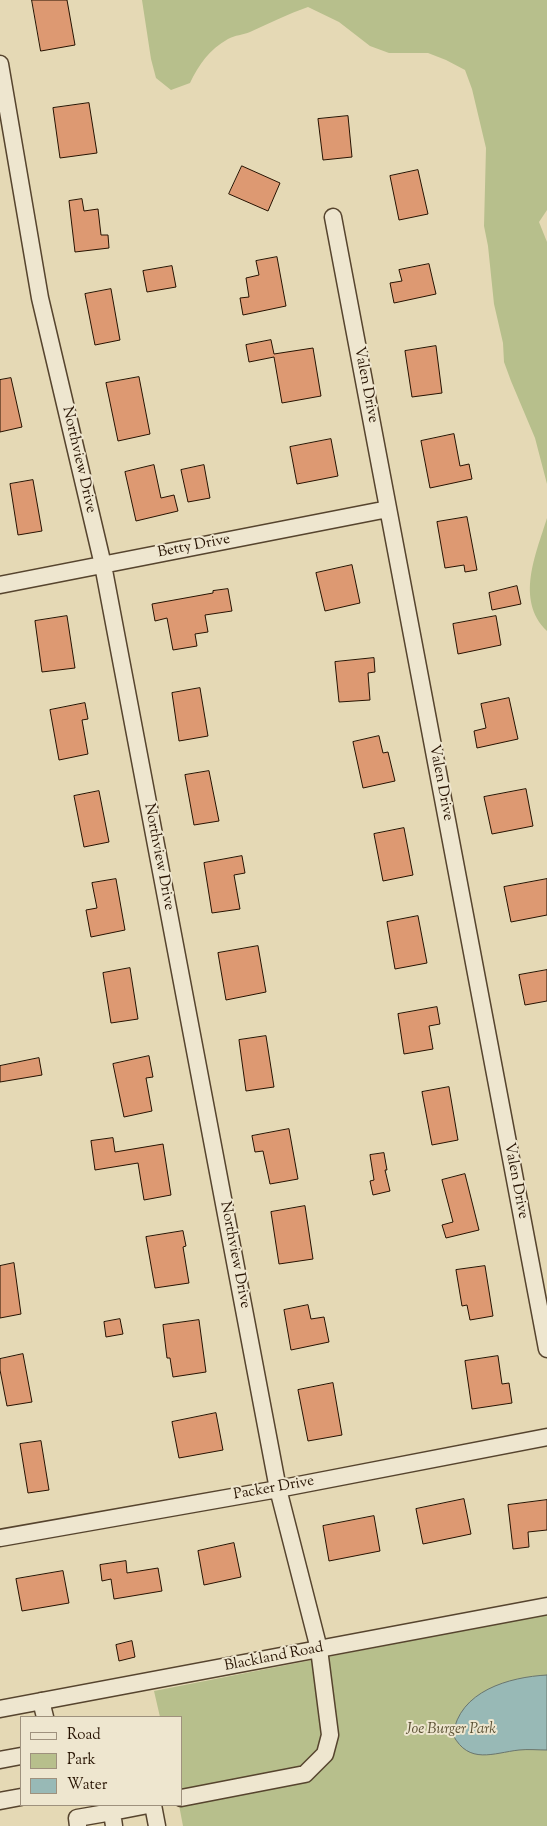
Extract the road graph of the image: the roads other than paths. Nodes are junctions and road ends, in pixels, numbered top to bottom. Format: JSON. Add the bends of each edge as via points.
{"nodes":[{"id":1,"x":0,"y":64,"type":"edge"},
{"id":2,"x":333,"y":217,"type":"dead end"},
{"id":3,"x":388,"y":509,"type":"junction"},
{"id":4,"x":103,"y":565,"type":"junction"},
{"id":5,"x":0,"y":585,"type":"edge"},
{"id":6,"x":547,"y":1349,"type":"edge"},
{"id":7,"x":547,"y":1437,"type":"edge"},
{"id":8,"x":278,"y":1489,"type":"junction"},
{"id":9,"x":0,"y":1538,"type":"edge"},
{"id":10,"x":547,"y":1606,"type":"edge"},
{"id":11,"x":319,"y":1649,"type":"junction"},
{"id":12,"x":41,"y":1701,"type":"junction"},
{"id":13,"x":0,"y":1709,"type":"edge"},
{"id":14,"x":45,"y":1716,"type":"edge"},
{"id":15,"x":20,"y":1756,"type":"edge"},
{"id":16,"x":0,"y":1760,"type":"edge"},
{"id":17,"x":20,"y":1797,"type":"edge"},
{"id":18,"x":182,"y":1798,"type":"edge"},
{"id":19,"x":0,"y":1801,"type":"edge"},
{"id":20,"x":146,"y":1806,"type":"edge"},
{"id":21,"x":153,"y":1806,"type":"edge"},
{"id":22,"x":113,"y":1819,"type":"edge"},
{"id":23,"x":78,"y":1826,"type":"edge"},
{"id":24,"x":157,"y":1826,"type":"edge"}],
"edges":[{"from":1,"to":4,"type":"street","name":"Northview Drive","via":[[40,298]]},
{"from":2,"to":3,"type":"street","name":"Valen Drive"},
{"from":3,"to":4,"type":"street","name":"Betty Drive"},
{"from":3,"to":6,"type":"street","name":"Valen Drive"},
{"from":4,"to":5,"type":"street","name":"Betty Drive"},
{"from":4,"to":8,"type":"street","name":"Northview Drive"},
{"from":7,"to":8,"type":"street","name":"Packer Drive"},
{"from":8,"to":9,"type":"street","name":"Packer Drive"},
{"from":8,"to":11,"type":"street","name":"Northview Drive"},
{"from":10,"to":11,"type":"street","name":"Blackland Road"},
{"from":11,"to":12,"type":"street","name":"Blackland Road"},
{"from":11,"to":18,"type":"street","name":"Northview Drive","via":[[330,1735],[325,1754],[305,1774]]},
{"from":12,"to":13,"type":"street","name":"Blackland Road"},
{"from":12,"to":14,"type":"street"},
{"from":15,"to":16,"type":"street"},
{"from":17,"to":19,"type":"street"},
{"from":20,"to":22,"type":"street"},
{"from":21,"to":24,"type":"street"},
{"from":22,"to":23,"type":"street","via":[[77,1818]]}]}
